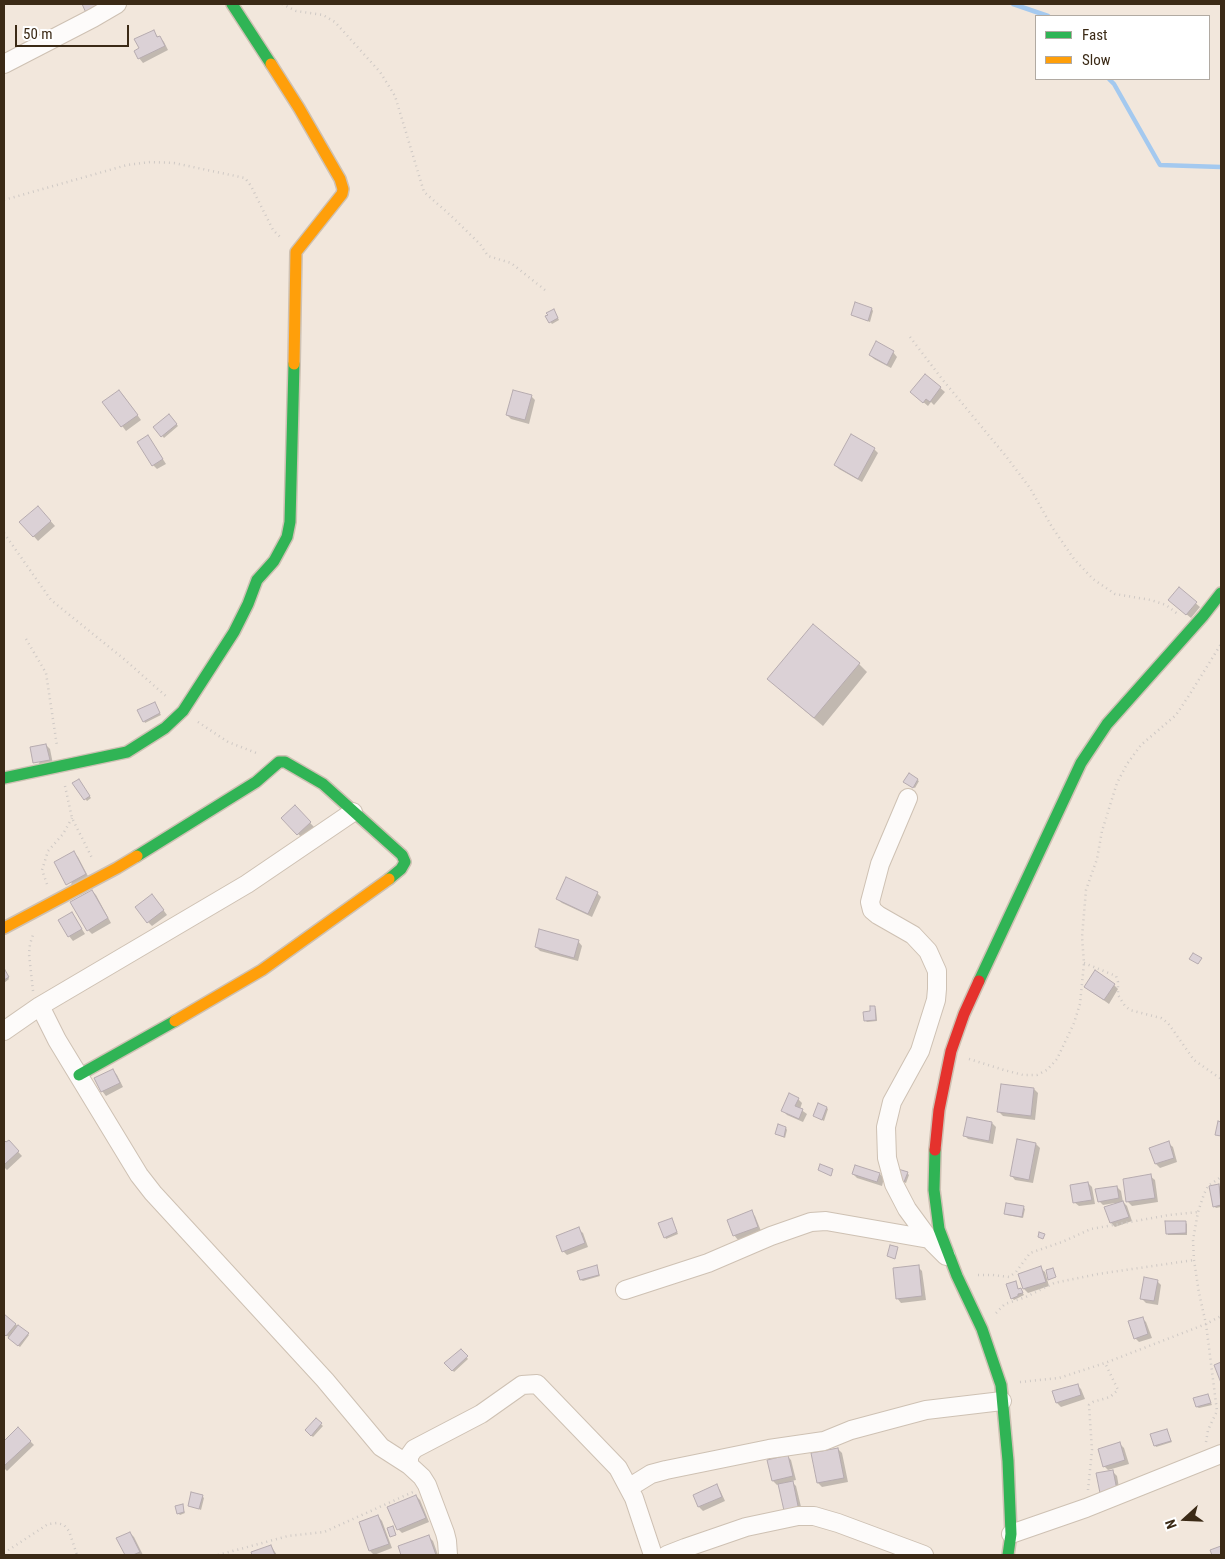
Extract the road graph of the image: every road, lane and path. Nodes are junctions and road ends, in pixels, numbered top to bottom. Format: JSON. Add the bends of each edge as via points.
{"nodes":[{"id":1,"x":117,"y":4,"type":"edge"},
{"id":2,"x":232,"y":4,"type":"edge"},
{"id":3,"x":282,"y":4,"type":"edge"},
{"id":4,"x":4,"y":64,"type":"edge"},
{"id":5,"x":4,"y":200,"type":"edge"},
{"id":6,"x":296,"y":252,"type":"junction"},
{"id":7,"x":545,"y":290,"type":"dead end"},
{"id":8,"x":910,"y":337,"type":"dead end"},
{"id":9,"x":4,"y":533,"type":"edge"},
{"id":10,"x":1221,"y":592,"type":"edge"},
{"id":11,"x":1194,"y":627,"type":"junction"},
{"id":12,"x":26,"y":639,"type":"dead end"},
{"id":13,"x":1221,"y":644,"type":"edge"},
{"id":14,"x":183,"y":711,"type":"junction"},
{"id":15,"x":279,"y":762,"type":"junction"},
{"id":16,"x":61,"y":766,"type":"junction"},
{"id":17,"x":4,"y":778,"type":"edge"},
{"id":18,"x":908,"y":798,"type":"dead end"},
{"id":19,"x":353,"y":812,"type":"junction"},
{"id":20,"x":72,"y":818,"type":"junction"},
{"id":21,"x":101,"y":877,"type":"junction"},
{"id":22,"x":46,"y":905,"type":"junction"},
{"id":23,"x":4,"y":928,"type":"edge"},
{"id":24,"x":36,"y":928,"type":"dead end"},
{"id":25,"x":1084,"y":963,"type":"junction"},
{"id":26,"x":33,"y":1011,"type":"junction"},
{"id":27,"x":4,"y":1031,"type":"edge"},
{"id":28,"x":951,"y":1051,"type":"junction"},
{"id":29,"x":79,"y":1075,"type":"junction"},
{"id":30,"x":1221,"y":1079,"type":"edge"},
{"id":31,"x":1221,"y":1177,"type":"edge"},
{"id":32,"x":1198,"y":1212,"type":"junction"},
{"id":33,"x":929,"y":1239,"type":"junction"},
{"id":34,"x":1194,"y":1260,"type":"junction"},
{"id":35,"x":954,"y":1269,"type":"junction"},
{"id":36,"x":625,"y":1290,"type":"dead end"},
{"id":37,"x":1221,"y":1316,"type":"edge"},
{"id":38,"x":1206,"y":1324,"type":"junction"},
{"id":39,"x":982,"y":1329,"type":"junction"},
{"id":40,"x":1105,"y":1363,"type":"junction"},
{"id":41,"x":1002,"y":1393,"type":"junction"},
{"id":42,"x":1221,"y":1454,"type":"edge"},
{"id":43,"x":1197,"y":1463,"type":"junction"},
{"id":44,"x":409,"y":1465,"type":"junction"},
{"id":45,"x":427,"y":1485,"type":"junction"},
{"id":46,"x":630,"y":1487,"type":"junction"},
{"id":47,"x":1086,"y":1508,"type":"junction"},
{"id":48,"x":1011,"y":1534,"type":"junction"},
{"id":49,"x":4,"y":1553,"type":"edge"},
{"id":50,"x":77,"y":1555,"type":"edge"},
{"id":51,"x":218,"y":1555,"type":"edge"},
{"id":52,"x":448,"y":1555,"type":"edge"},
{"id":53,"x":653,"y":1555,"type":"edge"},
{"id":54,"x":667,"y":1555,"type":"edge"},
{"id":55,"x":924,"y":1555,"type":"edge"},
{"id":56,"x":1008,"y":1555,"type":"edge"}],
"edges":[{"from":1,"to":4,"type":"street"},
{"from":2,"to":6,"type":"street","via":[[299,108],[340,178],[343,189]]},
{"from":3,"to":7,"type":"path","via":[[296,11],[323,15],[335,22],[380,72],[395,96],[424,192],[480,244],[488,256],[511,263]]},
{"from":5,"to":6,"type":"path","via":[[127,165],[174,163],[246,178],[273,230]]},
{"from":6,"to":14,"type":"street","via":[[290,522],[287,537],[274,561],[257,580],[234,632]]},
{"from":8,"to":11,"type":"path","via":[[1006,455],[1074,559],[1093,579],[1115,594],[1166,606]]},
{"from":9,"to":14,"type":"path","via":[[51,600]]},
{"from":10,"to":11,"type":"street"},
{"from":11,"to":28,"type":"street","via":[[1107,724],[1081,763],[964,1014]]},
{"from":12,"to":16,"type":"path","via":[[46,673]]},
{"from":13,"to":25,"type":"path","via":[[1176,715],[1141,745],[1120,775],[1086,890],[1082,937]]},
{"from":14,"to":15,"type":"path","via":[[228,742]]},
{"from":14,"to":16,"type":"street","via":[[165,728],[127,752]]},
{"from":15,"to":19,"type":"street","via":[[285,762],[322,784]]},
{"from":15,"to":21,"type":"street","via":[[256,782]]},
{"from":16,"to":17,"type":"street"},
{"from":16,"to":20,"type":"path"},
{"from":18,"to":33,"type":"street","via":[[880,864],[870,902],[878,915],[914,935],[928,951],[937,971],[936,1000],[920,1051],[892,1102],[886,1127],[887,1158],[894,1184]]},
{"from":19,"to":26,"type":"street","via":[[247,884]]},
{"from":19,"to":29,"type":"street","via":[[402,855],[405,862],[401,869],[262,970]]},
{"from":20,"to":21,"type":"path"},
{"from":20,"to":22,"type":"path","via":[[48,851],[42,868],[50,893]]},
{"from":21,"to":22,"type":"street"},
{"from":22,"to":23,"type":"street"},
{"from":24,"to":26,"type":"path","via":[[29,954]]},
{"from":25,"to":28,"type":"path","via":[[1080,1004],[1074,1022],[1057,1059],[1047,1070],[1036,1075],[1024,1075]]},
{"from":25,"to":30,"type":"path","via":[[1116,976],[1118,996],[1125,1006],[1168,1023],[1194,1060]]},
{"from":26,"to":27,"type":"street"},
{"from":26,"to":29,"type":"street","via":[[57,1040]]},
{"from":28,"to":35,"type":"street","via":[[939,1110],[934,1190],[939,1229]]},
{"from":29,"to":44,"type":"street","via":[[153,1194],[325,1380],[381,1447]]},
{"from":31,"to":32,"type":"path","via":[[1208,1186]]},
{"from":32,"to":34,"type":"path","via":[[1193,1240]]},
{"from":32,"to":35,"type":"path","via":[[1091,1229],[1030,1253],[1009,1277]]},
{"from":33,"to":35,"type":"street"},
{"from":33,"to":36,"type":"street","via":[[826,1221],[811,1222],[708,1263]]},
{"from":34,"to":38,"type":"path"},
{"from":34,"to":39,"type":"path","via":[[1054,1283],[1005,1304]]},
{"from":35,"to":39,"type":"street"},
{"from":37,"to":38,"type":"path"},
{"from":38,"to":40,"type":"path"},
{"from":38,"to":43,"type":"path","via":[[1217,1411]]},
{"from":39,"to":41,"type":"street"},
{"from":40,"to":41,"type":"path"},
{"from":40,"to":47,"type":"path","via":[[1118,1390],[1110,1397],[1089,1405],[1092,1450]]},
{"from":41,"to":46,"type":"street","via":[[851,1430],[824,1441],[666,1470],[651,1474]]},
{"from":41,"to":48,"type":"street"},
{"from":42,"to":43,"type":"street"},
{"from":43,"to":47,"type":"street"},
{"from":44,"to":45,"type":"street"},
{"from":44,"to":46,"type":"street","via":[[409,1456],[414,1449],[481,1414],[522,1385],[537,1384],[618,1468]]},
{"from":45,"to":51,"type":"path","via":[[324,1532],[288,1536]]},
{"from":45,"to":52,"type":"street","via":[[447,1542]]},
{"from":46,"to":53,"type":"street"},
{"from":47,"to":48,"type":"street"},
{"from":48,"to":56,"type":"street"},
{"from":49,"to":50,"type":"path","via":[[48,1524],[56,1523],[69,1531]]},
{"from":54,"to":55,"type":"street","via":[[746,1527],[798,1516],[814,1516]]}]}
